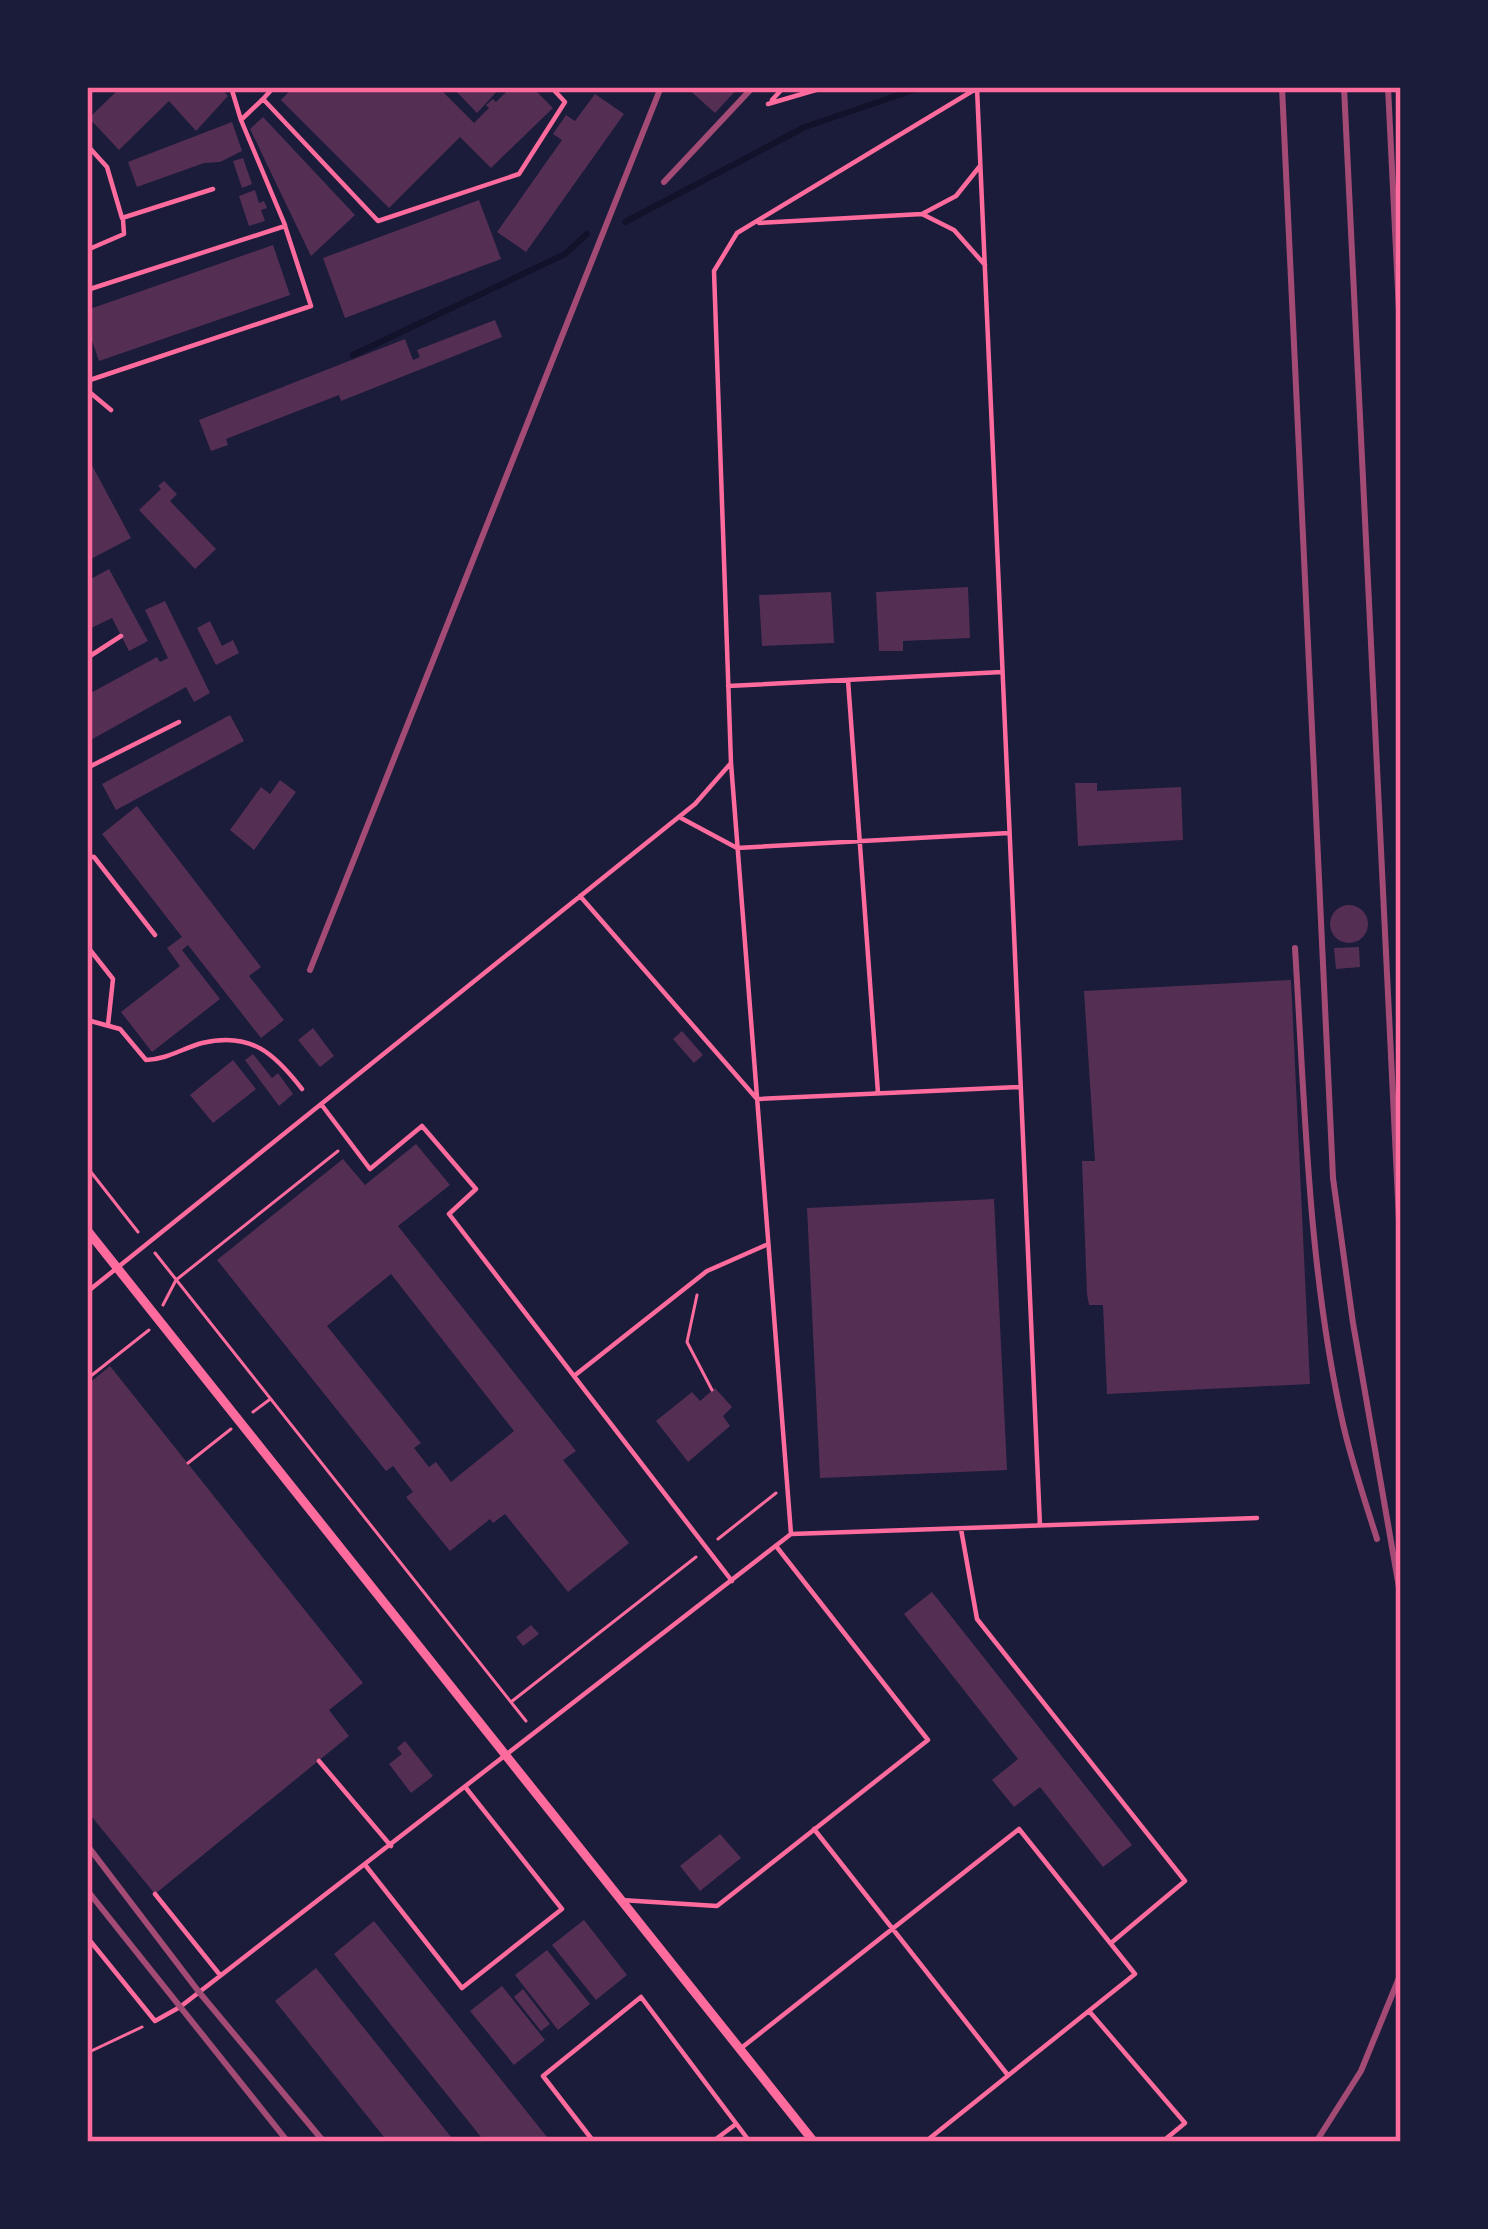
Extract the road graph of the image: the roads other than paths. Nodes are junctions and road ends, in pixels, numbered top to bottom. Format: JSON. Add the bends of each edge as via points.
{"nodes":[{"id":1,"x":231,"y":87,"type":"edge"},
{"id":2,"x":274,"y":87,"type":"edge"},
{"id":3,"x":551,"y":87,"type":"edge"},
{"id":4,"x":784,"y":87,"type":"edge"},
{"id":5,"x":826,"y":87,"type":"edge"},
{"id":6,"x":978,"y":88,"type":"edge"},
{"id":7,"x":263,"y":99,"type":"junction"},
{"id":8,"x":241,"y":120,"type":"junction"},
{"id":9,"x":87,"y":145,"type":"edge"},
{"id":10,"x":980,"y":166,"type":"junction"},
{"id":11,"x":214,"y":189,"type":"dead end"},
{"id":12,"x":922,"y":214,"type":"junction"},
{"id":13,"x":122,"y":218,"type":"junction"},
{"id":14,"x":753,"y":224,"type":"junction"},
{"id":15,"x":285,"y":226,"type":"junction"},
{"id":16,"x":87,"y":250,"type":"edge"},
{"id":17,"x":985,"y":266,"type":"junction"},
{"id":18,"x":87,"y":290,"type":"edge"},
{"id":19,"x":87,"y":386,"type":"edge"},
{"id":20,"x":111,"y":410,"type":"dead end"},
{"id":21,"x":121,"y":636,"type":"dead end"},
{"id":22,"x":87,"y":658,"type":"edge"},
{"id":23,"x":1002,"y":672,"type":"junction"},
{"id":24,"x":848,"y":680,"type":"junction"},
{"id":25,"x":728,"y":686,"type":"junction"},
{"id":26,"x":179,"y":722,"type":"dead end"},
{"id":27,"x":731,"y":763,"type":"junction"},
{"id":28,"x":87,"y":768,"type":"edge"},
{"id":29,"x":679,"y":817,"type":"junction"},
{"id":30,"x":1009,"y":833,"type":"junction"},
{"id":31,"x":860,"y":842,"type":"junction"},
{"id":32,"x":737,"y":848,"type":"junction"},
{"id":33,"x":87,"y":856,"type":"edge"},
{"id":34,"x":580,"y":896,"type":"junction"},
{"id":35,"x":154,"y":935,"type":"dead end"},
{"id":36,"x":87,"y":946,"type":"edge"},
{"id":37,"x":87,"y":1020,"type":"edge"},
{"id":38,"x":108,"y":1025,"type":"junction"},
{"id":39,"x":1020,"y":1087,"type":"junction"},
{"id":40,"x":302,"y":1089,"type":"dead end"},
{"id":41,"x":878,"y":1094,"type":"junction"},
{"id":42,"x":757,"y":1099,"type":"junction"},
{"id":43,"x":321,"y":1104,"type":"junction"},
{"id":44,"x":87,"y":1230,"type":"edge"},
{"id":45,"x":768,"y":1244,"type":"junction"},
{"id":46,"x":118,"y":1267,"type":"junction"},
{"id":47,"x":87,"y":1292,"type":"edge"},
{"id":48,"x":574,"y":1376,"type":"junction"},
{"id":49,"x":1257,"y":1518,"type":"dead end"},
{"id":50,"x":1040,"y":1526,"type":"junction"},
{"id":51,"x":961,"y":1529,"type":"junction"},
{"id":52,"x":791,"y":1534,"type":"junction"},
{"id":53,"x":776,"y":1546,"type":"junction"},
{"id":54,"x":732,"y":1581,"type":"junction"},
{"id":55,"x":507,"y":1756,"type":"junction"},
{"id":56,"x":319,"y":1761,"type":"dead end"},
{"id":57,"x":466,"y":1788,"type":"junction"},
{"id":58,"x":814,"y":1829,"type":"junction"},
{"id":59,"x":391,"y":1846,"type":"junction"},
{"id":60,"x":365,"y":1866,"type":"junction"},
{"id":61,"x":155,"y":1894,"type":"dead end"},
{"id":62,"x":621,"y":1900,"type":"junction"},
{"id":63,"x":893,"y":1929,"type":"junction"},
{"id":64,"x":87,"y":1937,"type":"edge"},
{"id":65,"x":1110,"y":1943,"type":"junction"},
{"id":66,"x":220,"y":1976,"type":"junction"},
{"id":67,"x":1089,"y":2011,"type":"junction"},
{"id":68,"x":740,"y":2049,"type":"junction"},
{"id":69,"x":1008,"y":2075,"type":"junction"},
{"id":70,"x":736,"y":2123,"type":"junction"},
{"id":71,"x":594,"y":2142,"type":"edge"},
{"id":72,"x":712,"y":2142,"type":"edge"},
{"id":73,"x":750,"y":2142,"type":"edge"},
{"id":74,"x":814,"y":2142,"type":"edge"},
{"id":75,"x":925,"y":2142,"type":"edge"},
{"id":76,"x":1162,"y":2142,"type":"edge"}],
"edges":[{"from":1,"to":8,"type":"lane"},
{"from":2,"to":7,"type":"lane"},
{"from":3,"to":7,"type":"lane","via":[[565,102],[519,174],[378,221]]},
{"from":4,"to":5,"type":"lane","via":[[768,104]]},
{"from":6,"to":10,"type":"lane"},
{"from":6,"to":14,"type":"lane"},
{"from":7,"to":8,"type":"lane"},
{"from":8,"to":15,"type":"lane"},
{"from":9,"to":13,"type":"lane","via":[[106,166]]},
{"from":10,"to":12,"type":"lane","via":[[956,196]]},
{"from":10,"to":17,"type":"lane"},
{"from":11,"to":13,"type":"lane"},
{"from":12,"to":14,"type":"lane"},
{"from":12,"to":17,"type":"lane","via":[[954,230]]},
{"from":13,"to":16,"type":"lane","via":[[124,233]]},
{"from":14,"to":25,"type":"lane","via":[[725,247],[714,271]]},
{"from":15,"to":18,"type":"lane"},
{"from":15,"to":19,"type":"lane","via":[[311,306]]},
{"from":17,"to":23,"type":"lane"},
{"from":19,"to":20,"type":"lane"},
{"from":21,"to":22,"type":"lane"},
{"from":23,"to":24,"type":"lane"},
{"from":23,"to":30,"type":"lane"},
{"from":24,"to":25,"type":"lane"},
{"from":24,"to":31,"type":"lane"},
{"from":25,"to":27,"type":"lane"},
{"from":26,"to":28,"type":"lane"},
{"from":27,"to":29,"type":"lane"},
{"from":27,"to":32,"type":"lane"},
{"from":29,"to":32,"type":"lane"},
{"from":29,"to":34,"type":"lane"},
{"from":30,"to":31,"type":"lane"},
{"from":30,"to":39,"type":"lane"},
{"from":31,"to":32,"type":"lane"},
{"from":31,"to":41,"type":"lane"},
{"from":32,"to":42,"type":"lane"},
{"from":33,"to":35,"type":"lane"},
{"from":34,"to":42,"type":"lane"},
{"from":34,"to":43,"type":"lane"},
{"from":36,"to":38,"type":"lane","via":[[113,979]]},
{"from":37,"to":38,"type":"lane"},
{"from":38,"to":40,"type":"lane","via":[[146,1060],[204,1043],[254,1043],[275,1054]]},
{"from":39,"to":41,"type":"lane"},
{"from":39,"to":50,"type":"lane"},
{"from":41,"to":42,"type":"lane"},
{"from":42,"to":45,"type":"lane"},
{"from":43,"to":46,"type":"lane"},
{"from":43,"to":48,"type":"lane","via":[[370,1169],[422,1126],[476,1190],[449,1214]]},
{"from":44,"to":46,"type":"street"},
{"from":45,"to":48,"type":"lane","via":[[701,1275]]},
{"from":45,"to":52,"type":"lane"},
{"from":46,"to":47,"type":"lane"},
{"from":46,"to":55,"type":"street"},
{"from":48,"to":54,"type":"lane"},
{"from":49,"to":50,"type":"lane"},
{"from":50,"to":51,"type":"lane"},
{"from":51,"to":52,"type":"lane"},
{"from":51,"to":65,"type":"lane","via":[[977,1619],[1185,1881]]},
{"from":52,"to":53,"type":"lane"},
{"from":53,"to":54,"type":"lane"},
{"from":53,"to":58,"type":"lane","via":[[928,1740]]},
{"from":54,"to":55,"type":"lane"},
{"from":55,"to":57,"type":"lane"},
{"from":55,"to":62,"type":"street"},
{"from":56,"to":59,"type":"lane"},
{"from":57,"to":59,"type":"lane"},
{"from":57,"to":60,"type":"lane","via":[[562,1909],[462,1988]]},
{"from":58,"to":62,"type":"lane","via":[[716,1906]]},
{"from":58,"to":63,"type":"lane"},
{"from":59,"to":60,"type":"lane"},
{"from":60,"to":66,"type":"lane"},
{"from":61,"to":66,"type":"lane"},
{"from":62,"to":68,"type":"street"},
{"from":63,"to":65,"type":"lane","via":[[1019,1829]]},
{"from":63,"to":68,"type":"lane"},
{"from":63,"to":69,"type":"lane"},
{"from":64,"to":66,"type":"lane","via":[[155,2021]]},
{"from":65,"to":67,"type":"lane","via":[[1135,1974]]},
{"from":67,"to":69,"type":"lane"},
{"from":67,"to":76,"type":"lane","via":[[1185,2123]]},
{"from":68,"to":74,"type":"street"},
{"from":69,"to":75,"type":"lane"},
{"from":70,"to":71,"type":"lane","via":[[640,1997],[543,2076]]},
{"from":70,"to":72,"type":"lane"},
{"from":70,"to":73,"type":"lane"}]}
